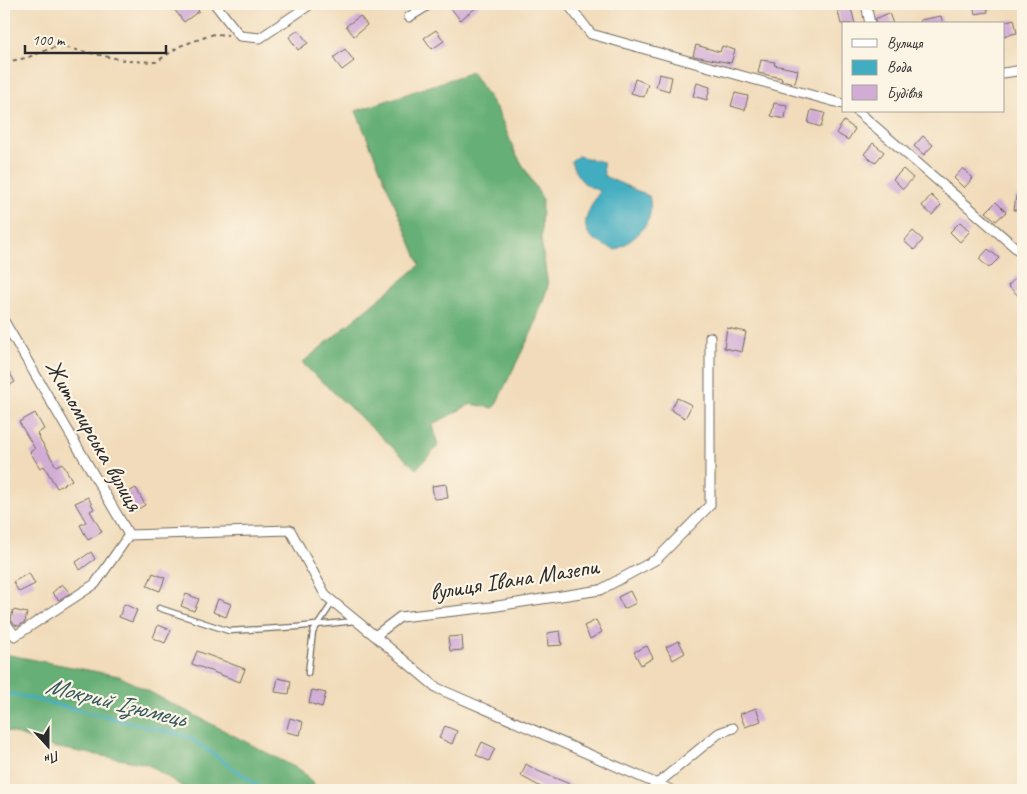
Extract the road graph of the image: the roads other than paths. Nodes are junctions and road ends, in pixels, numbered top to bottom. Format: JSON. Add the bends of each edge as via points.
{"nodes":[{"id":1,"x":214,"y":4,"type":"edge"},
{"id":2,"x":311,"y":4,"type":"edge"},
{"id":3,"x":430,"y":4,"type":"edge"},
{"id":4,"x":568,"y":4,"type":"edge"},
{"id":5,"x":866,"y":4,"type":"edge"},
{"id":6,"x":410,"y":18,"type":"dead end"},
{"id":7,"x":870,"y":22,"type":"edge"},
{"id":8,"x":1023,"y":70,"type":"edge"},
{"id":9,"x":1004,"y":73,"type":"edge"},
{"id":10,"x":842,"y":104,"type":"edge"},
{"id":11,"x":858,"y":112,"type":"edge"},
{"id":12,"x":1023,"y":254,"type":"edge"},
{"id":13,"x":4,"y":321,"type":"edge"},
{"id":14,"x":710,"y":337,"type":"dead end"},
{"id":15,"x":129,"y":535,"type":"junction"},
{"id":16,"x":333,"y":602,"type":"junction"},
{"id":17,"x":159,"y":608,"type":"dead end"},
{"id":18,"x":4,"y":620,"type":"edge"},
{"id":19,"x":356,"y":621,"type":"junction"},
{"id":20,"x":318,"y":625,"type":"junction"},
{"id":21,"x":375,"y":636,"type":"junction"},
{"id":22,"x":308,"y":673,"type":"dead end"},
{"id":23,"x":733,"y":728,"type":"dead end"},
{"id":24,"x":657,"y":784,"type":"junction"},
{"id":25,"x":671,"y":790,"type":"edge"}],
"edges":[{"from":1,"to":2,"type":"street","via":[[240,36],[260,38]]},
{"from":3,"to":6,"type":"street"},
{"from":4,"to":10,"type":"street","via":[[591,34]]},
{"from":5,"to":7,"type":"street"},
{"from":8,"to":9,"type":"street"},
{"from":11,"to":12,"type":"street"},
{"from":13,"to":15,"type":"street","name":"Житомирська вулиця"},
{"from":14,"to":21,"type":"street","name":"вулиця Івана Мазепи","via":[[710,505],[657,560],[600,590],[491,607],[400,616]]},
{"from":15,"to":16,"type":"street","name":"Житомирська вулиця","via":[[290,530],[326,596]]},
{"from":15,"to":18,"type":"street","via":[[95,584],[15,636]]},
{"from":16,"to":19,"type":"street"},
{"from":16,"to":20,"type":"lane"},
{"from":17,"to":20,"type":"lane","via":[[229,631]]},
{"from":19,"to":20,"type":"lane"},
{"from":19,"to":21,"type":"street"},
{"from":20,"to":22,"type":"lane","via":[[313,632]]},
{"from":21,"to":24,"type":"street","via":[[436,688]]},
{"from":23,"to":24,"type":"street","via":[[719,733]]},
{"from":24,"to":25,"type":"street"}]}
